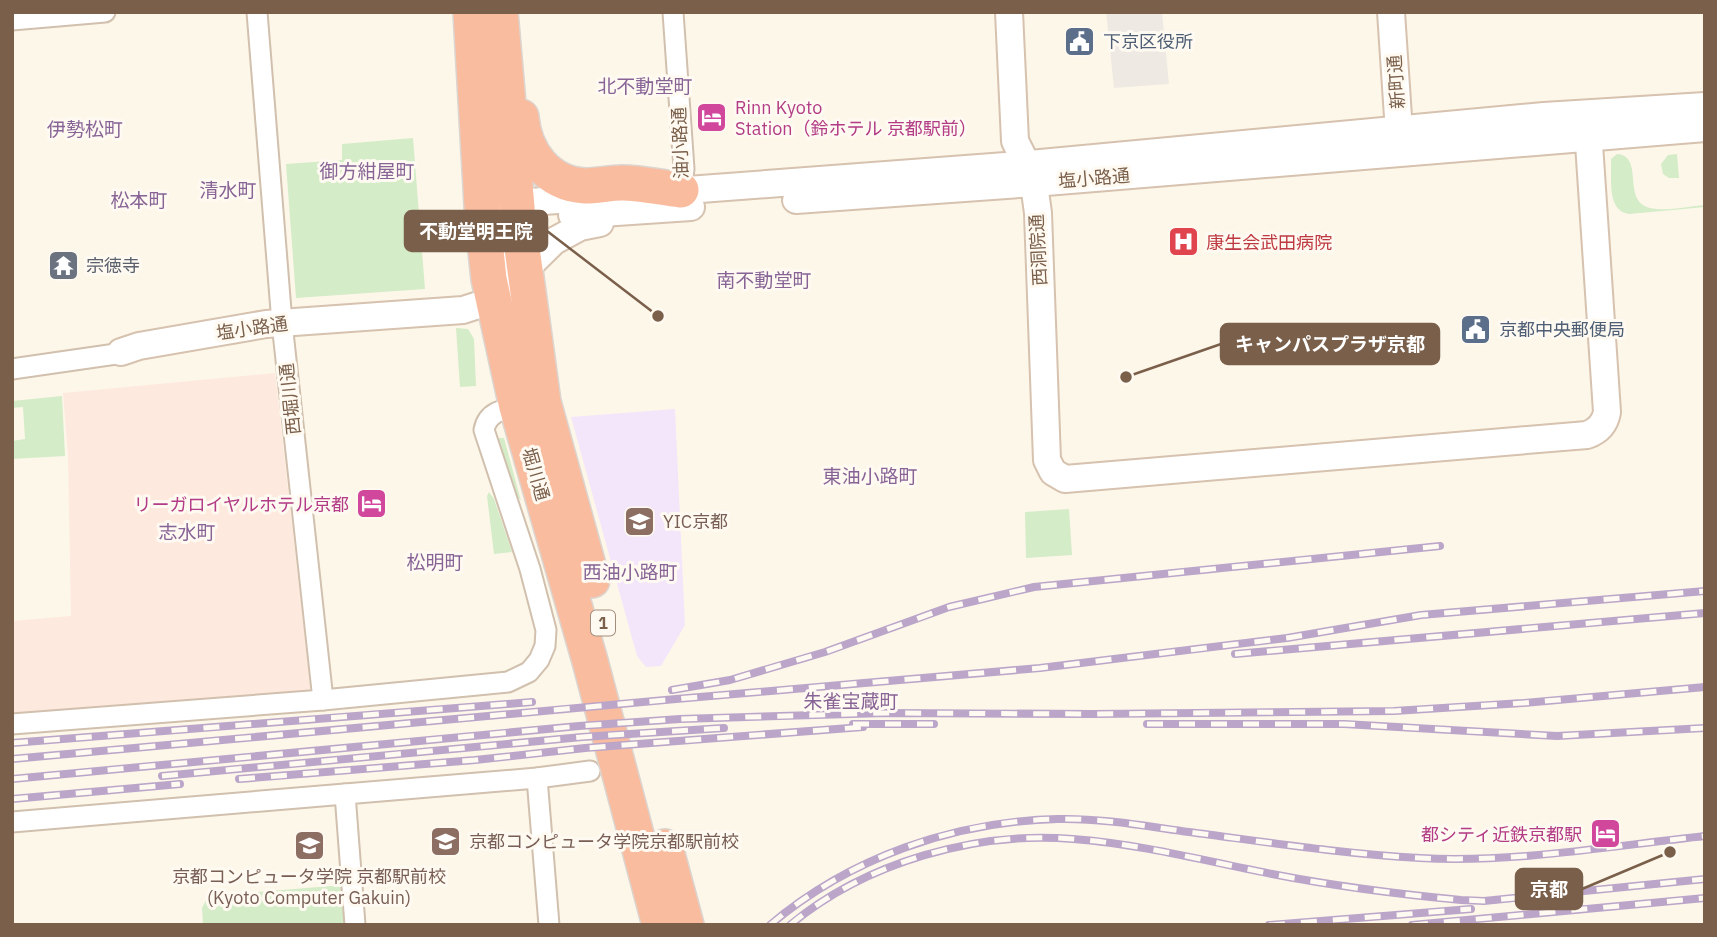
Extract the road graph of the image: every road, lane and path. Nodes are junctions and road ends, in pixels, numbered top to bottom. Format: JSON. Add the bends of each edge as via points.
{"nodes":[{"id":1,"x":105,"y":12,"type":"edge"},
{"id":2,"x":257,"y":12,"type":"edge"},
{"id":3,"x":471,"y":12,"type":"edge"},
{"id":4,"x":500,"y":12,"type":"edge"},
{"id":5,"x":513,"y":12,"type":"edge"},
{"id":6,"x":673,"y":12,"type":"edge"},
{"id":7,"x":1009,"y":12,"type":"edge"},
{"id":8,"x":1391,"y":12,"type":"edge"},
{"id":9,"x":12,"y":20,"type":"edge"},
{"id":10,"x":1705,"y":106,"type":"edge"},
{"id":11,"x":1588,"y":125,"type":"junction"},
{"id":12,"x":1705,"y":128,"type":"edge"},
{"id":13,"x":1400,"y":140,"type":"junction"},
{"id":14,"x":1030,"y":173,"type":"junction"},
{"id":15,"x":679,"y":199,"type":"junction"},
{"id":16,"x":504,"y":217,"type":"junction"},
{"id":17,"x":524,"y":271,"type":"junction"},
{"id":18,"x":494,"y":300,"type":"junction"},
{"id":19,"x":531,"y":320,"type":"junction"},
{"id":20,"x":282,"y":323,"type":"junction"},
{"id":21,"x":121,"y":352,"type":"joint"},
{"id":22,"x":12,"y":369,"type":"edge"},
{"id":23,"x":530,"y":405,"type":"junction"},
{"id":24,"x":323,"y":701,"type":"junction"},
{"id":25,"x":12,"y":723,"type":"edge"},
{"id":26,"x":590,"y":771,"type":"dead end"},
{"id":27,"x":537,"y":778,"type":"junction"},
{"id":28,"x":345,"y":794,"type":"junction"},
{"id":29,"x":12,"y":822,"type":"edge"},
{"id":30,"x":355,"y":925,"type":"edge"},
{"id":31,"x":549,"y":925,"type":"edge"},
{"id":32,"x":660,"y":925,"type":"edge"},
{"id":33,"x":686,"y":925,"type":"edge"}],
"edges":[{"from":1,"to":9,"type":"street"},
{"from":2,"to":20,"type":"street","name":"西堀川通"},
{"from":3,"to":16,"type":"highway","name":"堀川通","number":"1"},
{"from":4,"to":16,"type":"highway","name":"堀川通","number":"1","via":[[508,115]]},
{"from":5,"to":15,"type":"highway","via":[[522,128],[528,148],[541,166],[578,185],[624,183]]},
{"from":6,"to":15,"type":"street","name":"油小路通","via":[[684,169]]},
{"from":7,"to":14,"type":"street","name":"西洞院通","via":[[1016,141]]},
{"from":8,"to":13,"type":"street","name":"新町通"},
{"from":10,"to":11,"type":"street","name":"塩小路通"},
{"from":11,"to":12,"type":"street","name":"塩小路通"},
{"from":11,"to":13,"type":"street","name":"塩小路通"},
{"from":11,"to":14,"type":"street","name":"西洞院通","via":[[1607,412],[1602,425],[1591,434],[1068,480],[1055,474],[1047,460],[1038,213]]},
{"from":13,"to":14,"type":"street","name":"塩小路通"},
{"from":14,"to":15,"type":"street","name":"塩小路通","via":[[1019,165]]},
{"from":15,"to":16,"type":"street","name":"塩小路通"},
{"from":15,"to":17,"type":"street","via":[[645,219],[580,227],[554,241]]},
{"from":16,"to":17,"type":"highway","name":"堀川通","number":"1"},
{"from":16,"to":18,"type":"highway","name":"堀川通","number":"1","via":[[489,279]]},
{"from":17,"to":18,"type":"street"},
{"from":17,"to":19,"type":"highway","name":"堀川通","number":"1"},
{"from":18,"to":19,"type":"street"},
{"from":18,"to":20,"type":"street","name":"塩小路通","via":[[463,310]]},
{"from":18,"to":23,"type":"highway","name":"堀川通","number":"1"},
{"from":19,"to":23,"type":"highway","name":"堀川通","number":"1"},
{"from":20,"to":21,"type":"street","name":"塩小路通"},
{"from":20,"to":24,"type":"street","name":"西堀川通"},
{"from":21,"to":22,"type":"street","name":"塩小路通"},
{"from":23,"to":24,"type":"street","via":[[494,413],[484,434],[545,622],[547,638],[540,660],[529,672],[508,682]]},
{"from":23,"to":32,"type":"highway","name":"堀川通","number":"1","via":[[590,661]]},
{"from":23,"to":33,"type":"highway","name":"堀川通","number":"1"},
{"from":24,"to":25,"type":"street"},
{"from":26,"to":27,"type":"street"},
{"from":27,"to":28,"type":"street"},
{"from":27,"to":31,"type":"street"},
{"from":28,"to":29,"type":"street"},
{"from":28,"to":30,"type":"street"}]}
